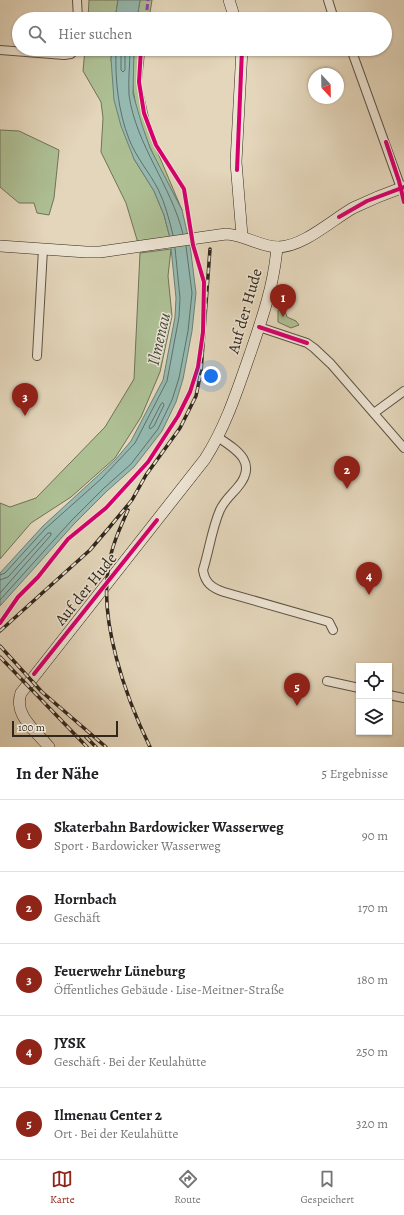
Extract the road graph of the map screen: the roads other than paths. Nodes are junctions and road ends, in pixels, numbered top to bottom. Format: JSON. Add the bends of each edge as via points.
{"nodes":[{"id":1,"x":77,"y":0,"type":"edge"},
{"id":2,"x":229,"y":0,"type":"edge"},
{"id":3,"x":328,"y":0,"type":"edge"},
{"id":4,"x":78,"y":12,"type":"edge"},
{"id":5,"x":233,"y":12,"type":"edge"},
{"id":6,"x":332,"y":12,"type":"edge"},
{"id":7,"x":0,"y":50,"type":"edge"},
{"id":8,"x":12,"y":51,"type":"edge"},
{"id":9,"x":242,"y":56,"type":"edge"},
{"id":10,"x":354,"y":56,"type":"edge"},
{"id":11,"x":402,"y":188,"type":"edge"},
{"id":12,"x":242,"y":236,"type":"junction"},
{"id":13,"x":0,"y":246,"type":"edge"},
{"id":14,"x":277,"y":247,"type":"junction"},
{"id":15,"x":43,"y":249,"type":"junction"},
{"id":16,"x":259,"y":327,"type":"junction"},
{"id":17,"x":36,"y":356,"type":"dead end"},
{"id":18,"x":404,"y":391,"type":"edge"},
{"id":19,"x":374,"y":413,"type":"junction"},
{"id":20,"x":219,"y":438,"type":"junction"},
{"id":21,"x":404,"y":448,"type":"edge"},
{"id":22,"x":333,"y":630,"type":"dead end"},
{"id":23,"x":327,"y":681,"type":"dead end"},
{"id":24,"x":356,"y":687,"type":"edge"},
{"id":25,"x":392,"y":696,"type":"edge"},
{"id":26,"x":404,"y":698,"type":"edge"},
{"id":27,"x":49,"y":747,"type":"edge"}],
"edges":[{"from":1,"to":4,"type":"street"},
{"from":2,"to":5,"type":"street"},
{"from":3,"to":6,"type":"street"},
{"from":7,"to":8,"type":"street"},
{"from":9,"to":12,"type":"street","via":[[236,170]]},
{"from":10,"to":11,"type":"street"},
{"from":11,"to":14,"type":"street","via":[[353,209],[296,243]]},
{"from":12,"to":14,"type":"street"},
{"from":12,"to":15,"type":"street","via":[[226,234],[136,248],[86,252]]},
{"from":13,"to":15,"type":"street"},
{"from":14,"to":16,"type":"street","name":"Auf der Hude","via":[[272,287]]},
{"from":15,"to":17,"type":"street"},
{"from":16,"to":19,"type":"street","via":[[307,343],[314,348]]},
{"from":16,"to":20,"type":"street","name":"Auf der Hude"},
{"from":18,"to":19,"type":"street"},
{"from":19,"to":21,"type":"street"},
{"from":20,"to":22,"type":"street","via":[[241,454],[246,469],[242,482],[225,501],[219,513],[203,570],[207,582],[224,592],[329,622]]},
{"from":20,"to":27,"type":"street","name":"Auf der Hude","via":[[23,687],[18,702],[21,714]]},
{"from":23,"to":24,"type":"street"},
{"from":25,"to":26,"type":"street"}]}
